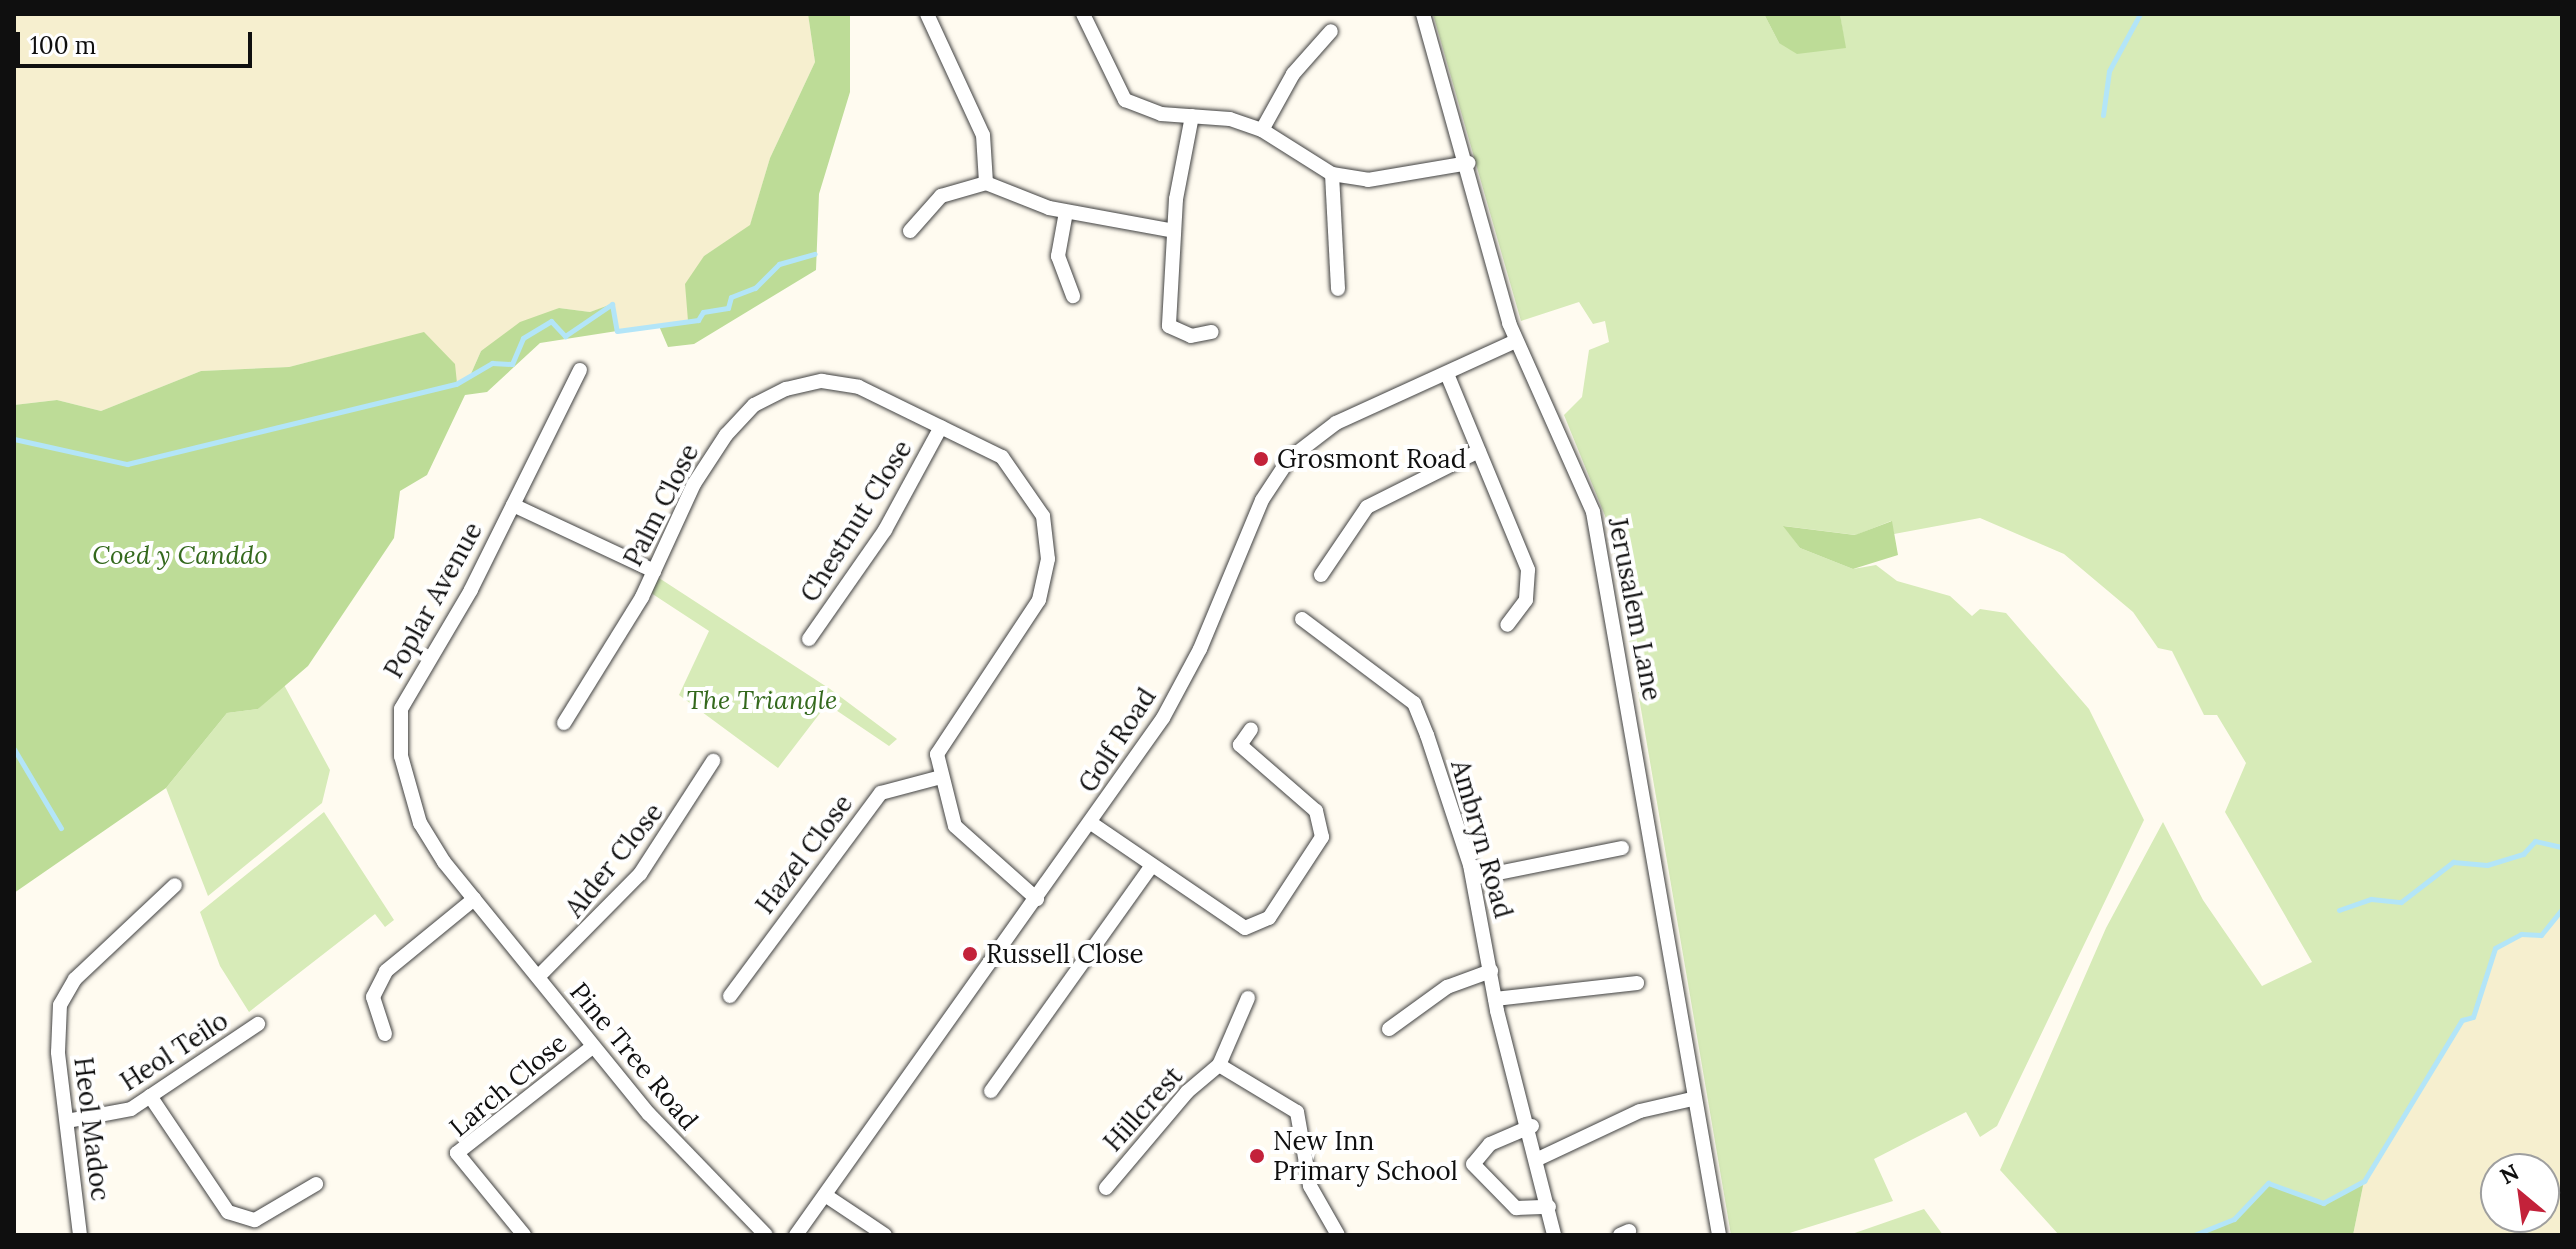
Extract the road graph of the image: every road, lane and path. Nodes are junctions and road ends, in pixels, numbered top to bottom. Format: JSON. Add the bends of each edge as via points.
{"nodes":[{"id":1,"x":927,"y":14,"type":"edge"},
{"id":2,"x":1083,"y":14,"type":"edge"},
{"id":3,"x":1423,"y":14,"type":"edge"},
{"id":4,"x":1331,"y":31,"type":"dead end"},
{"id":5,"x":1192,"y":116,"type":"junction"},
{"id":6,"x":1262,"y":130,"type":"junction"},
{"id":7,"x":1469,"y":163,"type":"junction"},
{"id":8,"x":1332,"y":174,"type":"junction"},
{"id":9,"x":986,"y":183,"type":"junction"},
{"id":10,"x":1066,"y":212,"type":"junction"},
{"id":11,"x":910,"y":231,"type":"dead end"},
{"id":12,"x":1174,"y":231,"type":"junction"},
{"id":13,"x":1338,"y":289,"type":"dead end"},
{"id":14,"x":1073,"y":296,"type":"dead end"},
{"id":15,"x":1212,"y":332,"type":"dead end"},
{"id":16,"x":1516,"y":341,"type":"junction"},
{"id":17,"x":580,"y":370,"type":"dead end"},
{"id":18,"x":1447,"y":374,"type":"junction"},
{"id":19,"x":941,"y":427,"type":"junction"},
{"id":20,"x":1479,"y":451,"type":"junction"},
{"id":21,"x":513,"y":505,"type":"junction"},
{"id":22,"x":654,"y":571,"type":"junction"},
{"id":23,"x":1321,"y":575,"type":"dead end"},
{"id":24,"x":1302,"y":619,"type":"dead end"},
{"id":25,"x":1507,"y":625,"type":"dead end"},
{"id":26,"x":809,"y":639,"type":"dead end"},
{"id":27,"x":564,"y":723,"type":"dead end"},
{"id":28,"x":1251,"y":729,"type":"dead end"},
{"id":29,"x":713,"y":761,"type":"dead end"},
{"id":30,"x":941,"y":777,"type":"junction"},
{"id":31,"x":1091,"y":823,"type":"junction"},
{"id":32,"x":1622,"y":848,"type":"dead end"},
{"id":33,"x":1152,"y":865,"type":"junction"},
{"id":34,"x":1473,"y":878,"type":"junction"},
{"id":35,"x":175,"y":885,"type":"dead end"},
{"id":36,"x":474,"y":899,"type":"junction"},
{"id":37,"x":1037,"y":899,"type":"junction"},
{"id":38,"x":1491,"y":971,"type":"junction"},
{"id":39,"x":538,"y":977,"type":"junction"},
{"id":40,"x":1637,"y":983,"type":"dead end"},
{"id":41,"x":730,"y":996,"type":"dead end"},
{"id":42,"x":1248,"y":998,"type":"dead end"},
{"id":43,"x":1495,"y":999,"type":"junction"},
{"id":44,"x":258,"y":1024,"type":"dead end"},
{"id":45,"x":1389,"y":1029,"type":"dead end"},
{"id":46,"x":385,"y":1034,"type":"dead end"},
{"id":47,"x":592,"y":1047,"type":"junction"},
{"id":48,"x":1219,"y":1065,"type":"junction"},
{"id":49,"x":991,"y":1091,"type":"dead end"},
{"id":50,"x":150,"y":1096,"type":"junction"},
{"id":51,"x":1692,"y":1099,"type":"junction"},
{"id":52,"x":67,"y":1121,"type":"junction"},
{"id":53,"x":1532,"y":1126,"type":"junction"},
{"id":54,"x":1540,"y":1158,"type":"junction"},
{"id":55,"x":316,"y":1184,"type":"dead end"},
{"id":56,"x":1106,"y":1188,"type":"dead end"},
{"id":57,"x":825,"y":1195,"type":"junction"},
{"id":58,"x":1549,"y":1207,"type":"junction"},
{"id":59,"x":80,"y":1235,"type":"edge"},
{"id":60,"x":524,"y":1235,"type":"edge"},
{"id":61,"x":766,"y":1235,"type":"edge"},
{"id":62,"x":796,"y":1235,"type":"edge"},
{"id":63,"x":885,"y":1235,"type":"edge"},
{"id":64,"x":1338,"y":1235,"type":"edge"},
{"id":65,"x":1554,"y":1235,"type":"edge"},
{"id":66,"x":1719,"y":1235,"type":"edge"}],
"edges":[{"from":1,"to":9,"type":"street","via":[[983,135]]},
{"from":2,"to":5,"type":"street","via":[[1125,100]]},
{"from":3,"to":7,"type":"street","name":"Jerusalem Lane"},
{"from":4,"to":6,"type":"street","via":[[1293,74]]},
{"from":5,"to":6,"type":"street"},
{"from":5,"to":12,"type":"street"},
{"from":6,"to":8,"type":"street"},
{"from":7,"to":8,"type":"street","via":[[1394,179]]},
{"from":7,"to":16,"type":"street","name":"Jerusalem Lane"},
{"from":8,"to":13,"type":"street"},
{"from":9,"to":10,"type":"street"},
{"from":9,"to":11,"type":"street","via":[[941,196]]},
{"from":10,"to":12,"type":"street"},
{"from":10,"to":14,"type":"street","via":[[1058,256]]},
{"from":12,"to":15,"type":"street","via":[[1169,326],[1191,336]]},
{"from":16,"to":18,"type":"street","name":"Golf Road"},
{"from":16,"to":51,"type":"street","name":"Jerusalem Lane","via":[[1593,512]]},
{"from":17,"to":21,"type":"street","name":"Poplar Avenue"},
{"from":18,"to":20,"type":"street"},
{"from":18,"to":31,"type":"street","name":"Golf Road","via":[[1336,423],[1289,459],[1262,500],[1200,649]]},
{"from":19,"to":22,"type":"street","name":"Palm Close","via":[[859,387],[822,381],[754,405],[694,484]]},
{"from":19,"to":26,"type":"street","name":"Chestnut Close","via":[[885,530]]},
{"from":19,"to":30,"type":"street","name":"Palm Close","via":[[1002,457],[1026,483],[1043,516],[1048,559],[1039,600],[937,754]]},
{"from":20,"to":23,"type":"street","via":[[1367,507]]},
{"from":20,"to":25,"type":"street","via":[[1528,570],[1526,600]]},
{"from":21,"to":22,"type":"street"},
{"from":21,"to":36,"type":"street","name":"Poplar Avenue","via":[[401,709],[401,756],[420,823]]},
{"from":22,"to":27,"type":"street","name":"Palm Close"},
{"from":24,"to":34,"type":"street","name":"Ambryn Road","via":[[1414,703]]},
{"from":28,"to":33,"type":"street","via":[[1240,745],[1316,811],[1322,837],[1269,918],[1245,928]]},
{"from":29,"to":39,"type":"street","name":"Alder Close","via":[[640,874]]},
{"from":30,"to":37,"type":"street","via":[[955,826]]},
{"from":30,"to":41,"type":"street","name":"Hazel Close","via":[[881,793]]},
{"from":31,"to":33,"type":"street"},
{"from":31,"to":37,"type":"street","name":"Golf Road"},
{"from":32,"to":34,"type":"street"},
{"from":33,"to":49,"type":"street"},
{"from":34,"to":38,"type":"street","name":"Ambryn Road"},
{"from":35,"to":52,"type":"street","name":"Heol Madoc","via":[[75,979],[60,1005]]},
{"from":36,"to":39,"type":"street","name":"Pine Tree Road"},
{"from":36,"to":46,"type":"street","via":[[386,971],[373,997]]},
{"from":37,"to":57,"type":"street","name":"Golf Road"},
{"from":38,"to":43,"type":"street","name":"Ambryn Road"},
{"from":38,"to":45,"type":"street","via":[[1447,987]]},
{"from":39,"to":47,"type":"street","name":"Pine Tree Road"},
{"from":40,"to":43,"type":"street"},
{"from":42,"to":48,"type":"street","name":"Hillcrest"},
{"from":43,"to":53,"type":"street","name":"Ambryn Road"},
{"from":44,"to":50,"type":"street","name":"Heol Teilo"},
{"from":47,"to":60,"type":"street","name":"Larch Close","via":[[457,1153]]},
{"from":47,"to":61,"type":"street","name":"Pine Tree Road","via":[[703,1174]]},
{"from":48,"to":56,"type":"street","name":"Hillcrest","via":[[1187,1092]]},
{"from":48,"to":64,"type":"street","name":"Hillcrest","via":[[1297,1112],[1310,1186]]},
{"from":50,"to":52,"type":"street","name":"Heol Teilo","via":[[108,1117]]},
{"from":50,"to":55,"type":"street","via":[[228,1212],[255,1220]]},
{"from":51,"to":54,"type":"street","via":[[1640,1111]]},
{"from":51,"to":66,"type":"street","name":"Jerusalem Lane"},
{"from":52,"to":59,"type":"street","name":"Heol Madoc"},
{"from":53,"to":54,"type":"street","name":"Ambryn Road"},
{"from":53,"to":58,"type":"street","via":[[1490,1144],[1473,1164],[1516,1208]]},
{"from":54,"to":58,"type":"street","name":"Ambryn Road"},
{"from":57,"to":62,"type":"street","name":"Golf Road"},
{"from":57,"to":63,"type":"street"},
{"from":58,"to":65,"type":"street","name":"Ambryn Road"}]}
